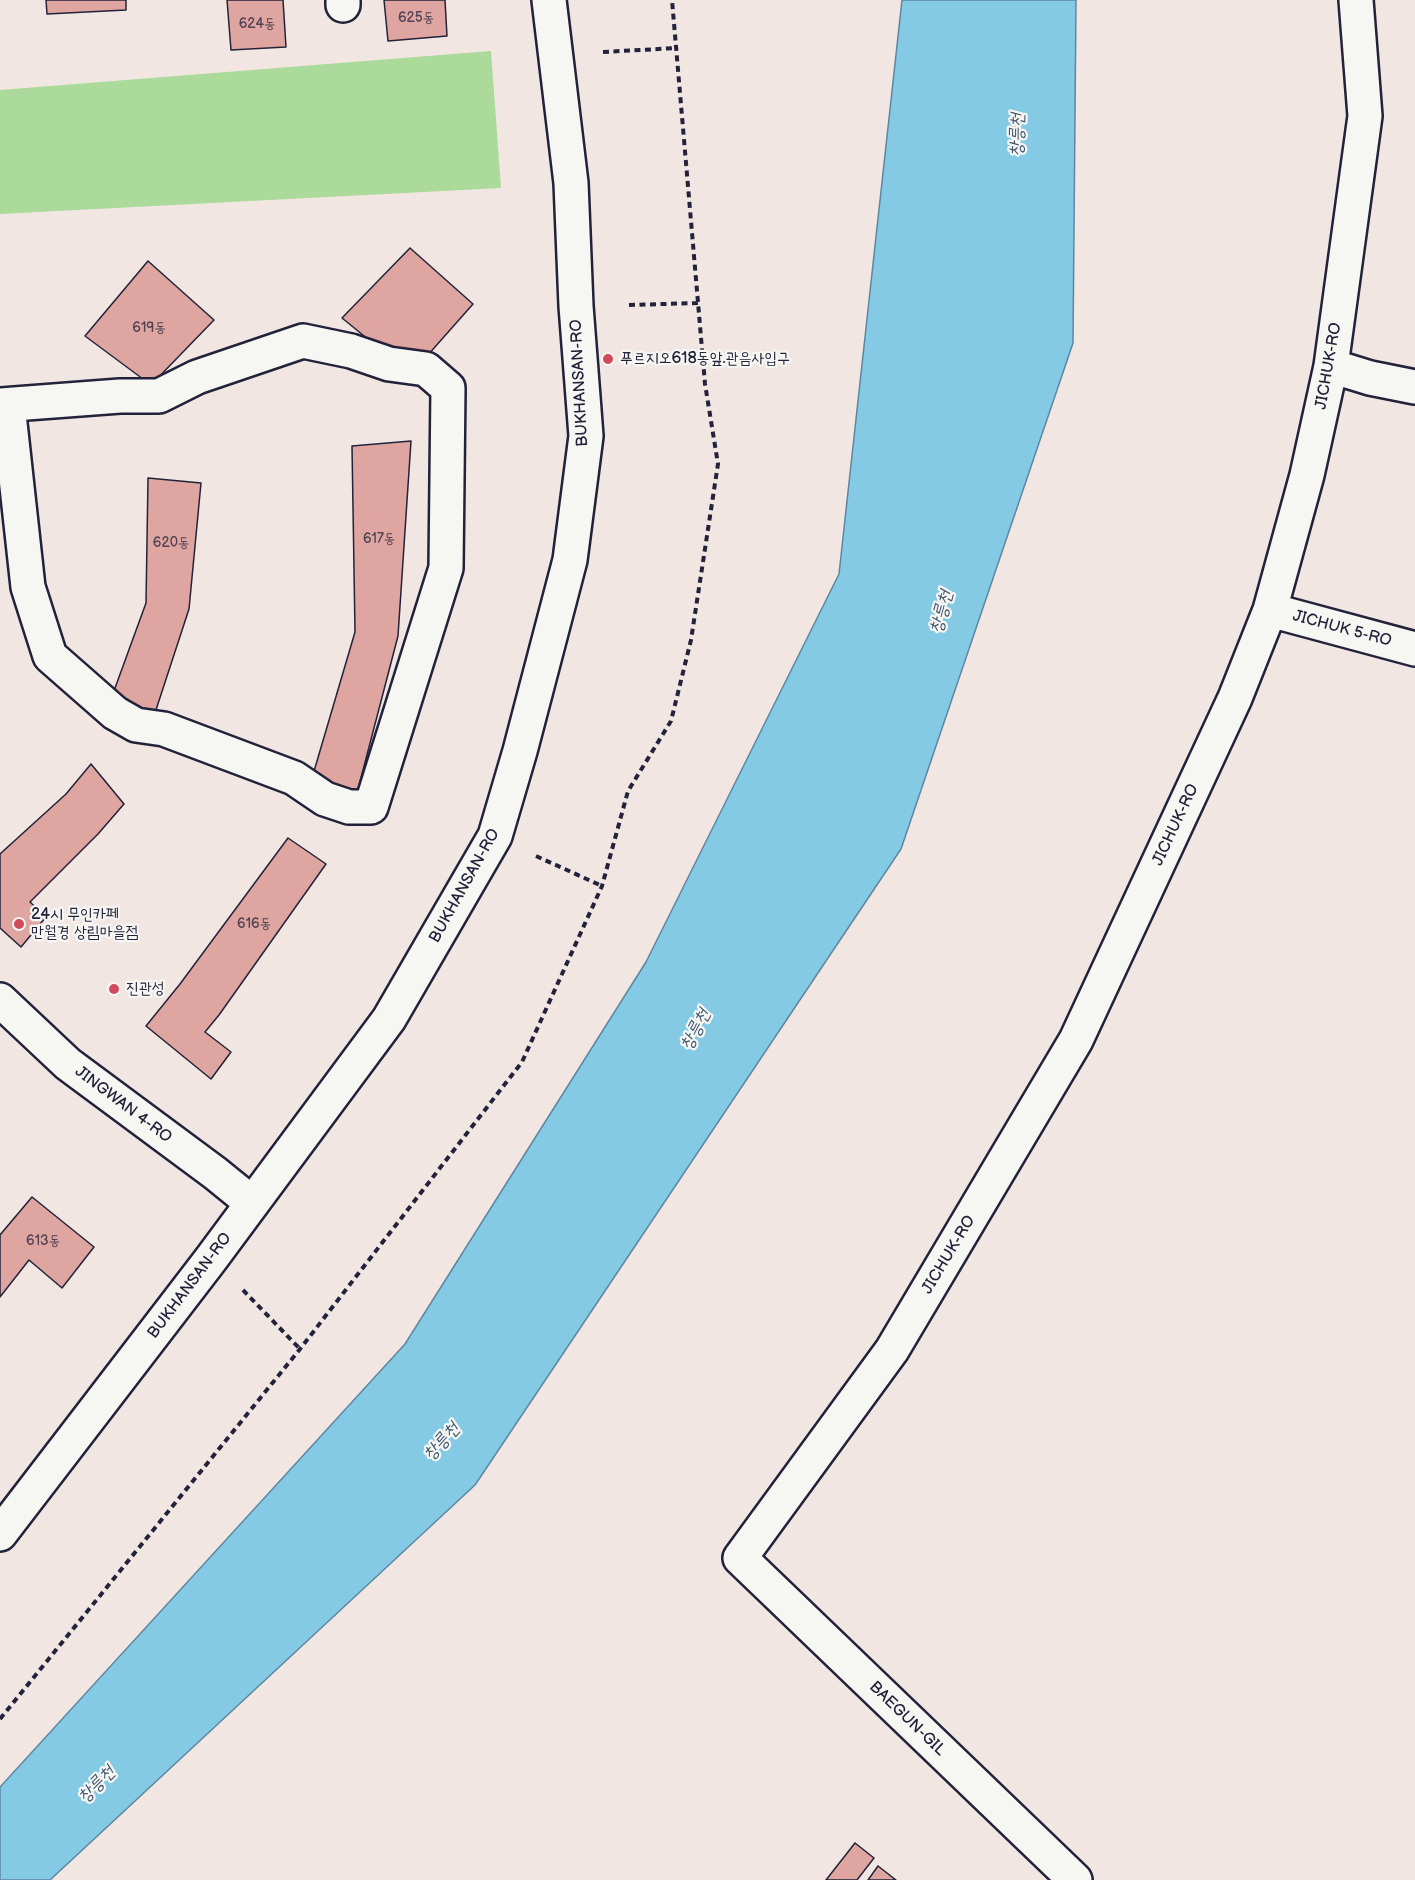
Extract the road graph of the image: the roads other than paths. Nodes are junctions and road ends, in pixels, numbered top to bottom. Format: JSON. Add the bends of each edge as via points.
{"nodes":[{"id":1,"x":549,"y":0,"type":"edge"},
{"id":2,"x":1356,"y":0,"type":"edge"},
{"id":3,"x":1331,"y":366,"type":"junction"},
{"id":4,"x":1415,"y":387,"type":"edge"},
{"id":5,"x":4,"y":405,"type":"edge"},
{"id":6,"x":14,"y":588,"type":"edge"},
{"id":7,"x":1270,"y":610,"type":"junction"},
{"id":8,"x":1415,"y":649,"type":"edge"},
{"id":9,"x":0,"y":1000,"type":"edge"},
{"id":10,"x":252,"y":1203,"type":"junction"},
{"id":11,"x":0,"y":1534,"type":"edge"},
{"id":12,"x":740,"y":1558,"type":"joint"},
{"id":13,"x":1075,"y":1880,"type":"edge"}],
"edges":[{"from":1,"to":10,"type":"street","name":"BUKHANSAN-RO","via":[[571,183],[586,436],[570,560],[495,836],[389,1019]]},
{"from":2,"to":3,"type":"street","name":"JICHUK-RO","via":[[1365,116]]},
{"from":3,"to":4,"type":"street"},
{"from":3,"to":7,"type":"street","name":"JICHUK-RO"},
{"from":5,"to":6,"type":"street"},
{"from":5,"to":6,"type":"street","via":[[159,396],[197,378],[303,341],[389,364],[426,369],[448,388],[446,568],[371,807],[349,807],[325,799],[294,778],[164,729],[136,725],[115,713],[50,656]]},
{"from":7,"to":8,"type":"street","name":"JICHUK 5-RO"},
{"from":7,"to":12,"type":"street","name":"JICHUK-RO","via":[[1235,698],[1076,1040],[892,1350]]},
{"from":9,"to":10,"type":"street","name":"JINGWAN 4-RO","via":[[68,1064]]},
{"from":10,"to":11,"type":"street","name":"BUKHANSAN-RO"},
{"from":12,"to":13,"type":"street","name":"BAEGUN-GIL"}]}
